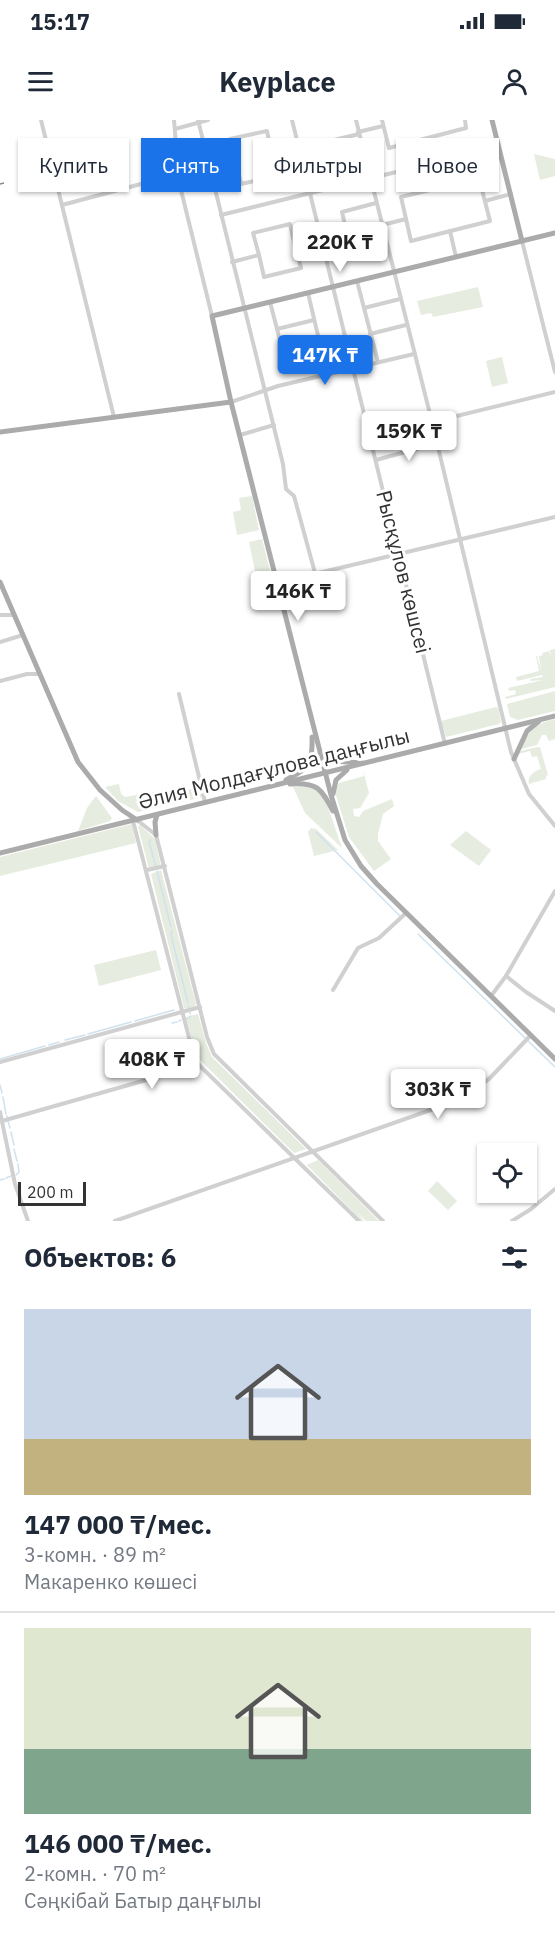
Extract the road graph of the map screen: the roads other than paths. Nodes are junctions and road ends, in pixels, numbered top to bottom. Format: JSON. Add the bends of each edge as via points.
{"nodes":[{"id":1,"x":41,"y":120,"type":"edge"},
{"id":2,"x":174,"y":120,"type":"edge"},
{"id":3,"x":208,"y":120,"type":"edge"},
{"id":4,"x":292,"y":120,"type":"edge"},
{"id":5,"x":356,"y":120,"type":"edge"},
{"id":6,"x":382,"y":120,"type":"edge"},
{"id":7,"x":465,"y":120,"type":"edge"},
{"id":8,"x":492,"y":120,"type":"edge"},
{"id":9,"x":198,"y":121,"type":"edge"},
{"id":10,"x":383,"y":126,"type":"junction"},
{"id":11,"x":175,"y":129,"type":"junction"},
{"id":12,"x":359,"y":133,"type":"junction"},
{"id":13,"x":176,"y":138,"type":"edge"},
{"id":14,"x":203,"y":138,"type":"edge"},
{"id":15,"x":235,"y":138,"type":"edge"},
{"id":16,"x":268,"y":138,"type":"edge"},
{"id":17,"x":296,"y":138,"type":"edge"},
{"id":18,"x":340,"y":138,"type":"edge"},
{"id":19,"x":360,"y":138,"type":"edge"},
{"id":20,"x":428,"y":138,"type":"edge"},
{"id":21,"x":497,"y":138,"type":"edge"},
{"id":22,"x":396,"y":145,"type":"edge"},
{"id":23,"x":499,"y":147,"type":"edge"},
{"id":24,"x":141,"y":184,"type":"edge"},
{"id":25,"x":182,"y":192,"type":"edge"},
{"id":26,"x":216,"y":192,"type":"edge"},
{"id":27,"x":318,"y":192,"type":"edge"},
{"id":28,"x":373,"y":192,"type":"edge"},
{"id":29,"x":420,"y":192,"type":"edge"},
{"id":30,"x":482,"y":192,"type":"edge"},
{"id":31,"x":310,"y":194,"type":"junction"},
{"id":32,"x":511,"y":194,"type":"junction"},
{"id":33,"x":484,"y":201,"type":"junction"},
{"id":34,"x":376,"y":203,"type":"junction"},
{"id":35,"x":62,"y":205,"type":"junction"},
{"id":36,"x":221,"y":215,"type":"junction"},
{"id":37,"x":406,"y":219,"type":"junction"},
{"id":38,"x":382,"y":225,"type":"junction"},
{"id":39,"x":450,"y":231,"type":"junction"},
{"id":40,"x":555,"y":233,"type":"edge"},
{"id":41,"x":321,"y":240,"type":"junction"},
{"id":42,"x":522,"y":241,"type":"junction"},
{"id":43,"x":295,"y":246,"type":"junction"},
{"id":44,"x":387,"y":246,"type":"junction"},
{"id":45,"x":259,"y":255,"type":"junction"},
{"id":46,"x":457,"y":258,"type":"junction"},
{"id":47,"x":232,"y":262,"type":"junction"},
{"id":48,"x":394,"y":273,"type":"junction"},
{"id":49,"x":357,"y":281,"type":"junction"},
{"id":50,"x":332,"y":287,"type":"junction"},
{"id":51,"x":308,"y":293,"type":"junction"},
{"id":52,"x":400,"y":299,"type":"junction"},
{"id":53,"x":269,"y":302,"type":"junction"},
{"id":54,"x":245,"y":308,"type":"junction"},
{"id":55,"x":364,"y":308,"type":"junction"},
{"id":56,"x":212,"y":316,"type":"junction"},
{"id":57,"x":314,"y":320,"type":"junction"},
{"id":58,"x":406,"y":325,"type":"junction"},
{"id":59,"x":277,"y":329,"type":"junction"},
{"id":60,"x":370,"y":334,"type":"junction"},
{"id":61,"x":320,"y":345,"type":"junction"},
{"id":62,"x":283,"y":354,"type":"junction"},
{"id":63,"x":414,"y":354,"type":"junction"},
{"id":64,"x":378,"y":362,"type":"junction"},
{"id":65,"x":352,"y":369,"type":"junction"},
{"id":66,"x":288,"y":371,"type":"dead end"},
{"id":67,"x":555,"y":372,"type":"edge"},
{"id":68,"x":327,"y":374,"type":"junction"},
{"id":69,"x":265,"y":390,"type":"junction"},
{"id":70,"x":555,"y":392,"type":"edge"},
{"id":71,"x":231,"y":402,"type":"junction"},
{"id":72,"x":114,"y":418,"type":"junction"},
{"id":73,"x":432,"y":422,"type":"junction"},
{"id":74,"x":274,"y":425,"type":"junction"},
{"id":75,"x":0,"y":432,"type":"edge"},
{"id":76,"x":240,"y":435,"type":"junction"},
{"id":77,"x":438,"y":443,"type":"junction"},
{"id":78,"x":375,"y":460,"type":"junction"},
{"id":79,"x":555,"y":517,"type":"edge"},
{"id":80,"x":461,"y":539,"type":"junction"},
{"id":81,"x":398,"y":553,"type":"junction"},
{"id":82,"x":315,"y":573,"type":"junction"},
{"id":83,"x":0,"y":582,"type":"edge"},
{"id":84,"x":276,"y":583,"type":"junction"},
{"id":85,"x":0,"y":615,"type":"edge"},
{"id":86,"x":14,"y":615,"type":"junction"},
{"id":87,"x":22,"y":635,"type":"junction"},
{"id":88,"x":0,"y":642,"type":"edge"},
{"id":89,"x":38,"y":674,"type":"junction"},
{"id":90,"x":0,"y":681,"type":"edge"},
{"id":91,"x":179,"y":694,"type":"dead end"},
{"id":92,"x":555,"y":716,"type":"edge"},
{"id":93,"x":541,"y":720,"type":"junction"},
{"id":94,"x":312,"y":723,"type":"junction"},
{"id":95,"x":506,"y":728,"type":"junction"},
{"id":96,"x":445,"y":744,"type":"junction"},
{"id":97,"x":317,"y":746,"type":"junction"},
{"id":98,"x":514,"y":759,"type":"junction"},
{"id":99,"x":370,"y":763,"type":"junction"},
{"id":100,"x":362,"y":765,"type":"junction"},
{"id":101,"x":325,"y":773,"type":"junction"},
{"id":102,"x":276,"y":785,"type":"junction"},
{"id":103,"x":333,"y":802,"type":"junction"},
{"id":104,"x":206,"y":803,"type":"junction"},
{"id":105,"x":157,"y":815,"type":"junction"},
{"id":106,"x":135,"y":820,"type":"junction"},
{"id":107,"x":338,"y":820,"type":"junction"},
{"id":108,"x":555,"y":826,"type":"edge"},
{"id":109,"x":156,"y":835,"type":"junction"},
{"id":110,"x":0,"y":854,"type":"edge"},
{"id":111,"x":165,"y":866,"type":"junction"},
{"id":112,"x":147,"y":870,"type":"junction"},
{"id":113,"x":555,"y":891,"type":"edge"},
{"id":114,"x":406,"y":914,"type":"junction"},
{"id":115,"x":506,"y":976,"type":"junction"},
{"id":116,"x":333,"y":990,"type":"dead end"},
{"id":117,"x":491,"y":996,"type":"junction"},
{"id":118,"x":200,"y":1007,"type":"junction"},
{"id":119,"x":554,"y":1010,"type":"edge"},
{"id":120,"x":182,"y":1012,"type":"junction"},
{"id":121,"x":528,"y":1038,"type":"junction"},
{"id":122,"x":555,"y":1059,"type":"edge"},
{"id":123,"x":0,"y":1062,"type":"edge"},
{"id":124,"x":199,"y":1065,"type":"junction"},
{"id":125,"x":0,"y":1112,"type":"edge"},
{"id":126,"x":2,"y":1121,"type":"junction"},
{"id":127,"x":314,"y":1152,"type":"junction"},
{"id":128,"x":296,"y":1158,"type":"junction"},
{"id":129,"x":555,"y":1189,"type":"edge"},
{"id":130,"x":28,"y":1221,"type":"edge"},
{"id":131,"x":115,"y":1221,"type":"edge"},
{"id":132,"x":359,"y":1221,"type":"edge"},
{"id":133,"x":383,"y":1221,"type":"edge"},
{"id":134,"x":512,"y":1221,"type":"edge"}],
"edges":[{"from":1,"to":35,"type":"street"},
{"from":2,"to":11,"type":"street"},
{"from":3,"to":9,"type":"street"},
{"from":4,"to":17,"type":"street","name":"Рысқұлов көшсеі"},
{"from":5,"to":12,"type":"street"},
{"from":6,"to":10,"type":"street"},
{"from":7,"to":20,"type":"street","via":[[466,128]]},
{"from":8,"to":21,"type":"main road"},
{"from":9,"to":11,"type":"street"},
{"from":9,"to":14,"type":"street"},
{"from":10,"to":12,"type":"street"},
{"from":10,"to":22,"type":"street","via":[[388,147]]},
{"from":11,"to":13,"type":"street"},
{"from":12,"to":18,"type":"street"},
{"from":12,"to":19,"type":"street"},
{"from":15,"to":16,"type":"street","via":[[267,131]]},
{"from":23,"to":32,"type":"main road"},
{"from":24,"to":35,"type":"street"},
{"from":25,"to":56,"type":"street"},
{"from":26,"to":36,"type":"street"},
{"from":27,"to":31,"type":"street"},
{"from":28,"to":34,"type":"street"},
{"from":29,"to":37,"type":"street","via":[[401,197]]},
{"from":30,"to":33,"type":"street"},
{"from":31,"to":36,"type":"street"},
{"from":31,"to":41,"type":"street","name":"Рысқұлов көшсеі"},
{"from":32,"to":33,"type":"street"},
{"from":32,"to":42,"type":"main road"},
{"from":33,"to":39,"type":"street","via":[[490,221]]},
{"from":34,"to":38,"type":"street"},
{"from":34,"to":44,"type":"street","via":[[342,212],[352,256]]},
{"from":35,"to":72,"type":"street"},
{"from":36,"to":47,"type":"street"},
{"from":37,"to":38,"type":"street"},
{"from":37,"to":39,"type":"street","via":[[411,241]]},
{"from":38,"to":44,"type":"street"},
{"from":39,"to":46,"type":"street"},
{"from":40,"to":42,"type":"main road"},
{"from":41,"to":43,"type":"street"},
{"from":41,"to":50,"type":"street","name":"Рысқұлов көшсеі"},
{"from":42,"to":46,"type":"main road"},
{"from":42,"to":67,"type":"street"},
{"from":43,"to":45,"type":"street","via":[[290,224],[253,233]]},
{"from":43,"to":45,"type":"street","via":[[301,268],[264,277]]},
{"from":44,"to":48,"type":"street"},
{"from":45,"to":47,"type":"street"},
{"from":46,"to":48,"type":"main road"},
{"from":47,"to":54,"type":"street"},
{"from":48,"to":49,"type":"main road"},
{"from":48,"to":52,"type":"street"},
{"from":49,"to":50,"type":"main road"},
{"from":49,"to":55,"type":"street"},
{"from":50,"to":51,"type":"main road"},
{"from":50,"to":65,"type":"street","name":"Рысқұлов көшсеі"},
{"from":51,"to":53,"type":"main road"},
{"from":51,"to":57,"type":"street"},
{"from":52,"to":55,"type":"street"},
{"from":52,"to":58,"type":"street"},
{"from":53,"to":54,"type":"main road"},
{"from":53,"to":59,"type":"street"},
{"from":54,"to":56,"type":"main road"},
{"from":54,"to":69,"type":"street"},
{"from":55,"to":60,"type":"street"},
{"from":56,"to":71,"type":"main road"},
{"from":57,"to":59,"type":"street"},
{"from":57,"to":61,"type":"street"},
{"from":58,"to":60,"type":"street"},
{"from":58,"to":63,"type":"street"},
{"from":59,"to":62,"type":"street"},
{"from":60,"to":64,"type":"street"},
{"from":61,"to":62,"type":"street"},
{"from":61,"to":68,"type":"street"},
{"from":62,"to":66,"type":"street"},
{"from":63,"to":64,"type":"street"},
{"from":63,"to":73,"type":"street"},
{"from":64,"to":65,"type":"street"},
{"from":65,"to":68,"type":"street"},
{"from":65,"to":78,"type":"street","name":"Рысқұлов көшсеі"},
{"from":68,"to":69,"type":"street"},
{"from":69,"to":71,"type":"street"},
{"from":69,"to":74,"type":"street"},
{"from":70,"to":73,"type":"street"},
{"from":71,"to":72,"type":"main road"},
{"from":71,"to":76,"type":"main road"},
{"from":72,"to":75,"type":"main road"},
{"from":73,"to":77,"type":"street"},
{"from":74,"to":76,"type":"street"},
{"from":74,"to":82,"type":"street","via":[[286,489],[294,496]]},
{"from":76,"to":84,"type":"main road"},
{"from":77,"to":78,"type":"street"},
{"from":77,"to":80,"type":"street"},
{"from":78,"to":81,"type":"street","name":"Рысқұлов көшсеі"},
{"from":79,"to":80,"type":"street"},
{"from":80,"to":81,"type":"street"},
{"from":80,"to":95,"type":"street"},
{"from":81,"to":82,"type":"street"},
{"from":81,"to":96,"type":"street","name":"Рысқұлов көшсеі"},
{"from":82,"to":84,"type":"street"},
{"from":83,"to":86,"type":"main road"},
{"from":84,"to":94,"type":"main road"},
{"from":85,"to":86,"type":"street"},
{"from":86,"to":87,"type":"main road"},
{"from":87,"to":88,"type":"street"},
{"from":87,"to":89,"type":"main road"},
{"from":89,"to":90,"type":"street"},
{"from":89,"to":106,"type":"main road","via":[[78,762],[99,788]]},
{"from":91,"to":104,"type":"street"},
{"from":92,"to":93,"type":"main road","name":"Әлия Молдағұлова даңғылы"},
{"from":93,"to":95,"type":"main road","name":"Әлия Молдағұлова даңғылы"},
{"from":93,"to":98,"type":"main road","via":[[526,731]]},
{"from":94,"to":97,"type":"main road"},
{"from":94,"to":102,"type":"main road","via":[[310,763]]},
{"from":95,"to":96,"type":"main road","name":"Әлия Молдағұлова даңғылы"},
{"from":95,"to":98,"type":"street"},
{"from":96,"to":99,"type":"main road","name":"Әлия Молдағұлова даңғылы"},
{"from":97,"to":99,"type":"main road","via":[[327,760]]},
{"from":97,"to":101,"type":"main road"},
{"from":98,"to":108,"type":"street","via":[[535,803]]},
{"from":99,"to":100,"type":"main road","name":"Әлия Молдағұлова даңғылы"},
{"from":100,"to":101,"type":"main road","name":"Әлия Молдағұлова даңғылы"},
{"from":100,"to":103,"type":"main road","via":[[336,780]]},
{"from":101,"to":102,"type":"main road","name":"Әлия Молдағұлова даңғылы"},
{"from":101,"to":103,"type":"main road"},
{"from":102,"to":104,"type":"main road","name":"Әлия Молдағұлова даңғылы"},
{"from":102,"to":107,"type":"main road","via":[[306,783],[317,787]]},
{"from":103,"to":107,"type":"main road"},
{"from":104,"to":105,"type":"main road","name":"Әлия Молдағұлова даңғылы"},
{"from":105,"to":106,"type":"main road","name":"Әлия Молдағұлова даңғылы"},
{"from":105,"to":109,"type":"main road"},
{"from":106,"to":109,"type":"street"},
{"from":106,"to":110,"type":"main road","name":"Әлия Молдағұлова даңғылы"},
{"from":106,"to":112,"type":"street"},
{"from":107,"to":114,"type":"main road","via":[[361,866]]},
{"from":109,"to":111,"type":"street"},
{"from":111,"to":112,"type":"street"},
{"from":111,"to":118,"type":"street"},
{"from":112,"to":120,"type":"street"},
{"from":113,"to":115,"type":"street"},
{"from":114,"to":116,"type":"street","via":[[379,938],[358,948]]},
{"from":114,"to":117,"type":"main road"},
{"from":115,"to":117,"type":"street"},
{"from":115,"to":119,"type":"street"},
{"from":117,"to":121,"type":"main road"},
{"from":118,"to":120,"type":"street"},
{"from":118,"to":127,"type":"street","via":[[214,1054]]},
{"from":120,"to":123,"type":"street"},
{"from":120,"to":124,"type":"street"},
{"from":121,"to":122,"type":"main road"},
{"from":121,"to":127,"type":"street","via":[[468,1095]]},
{"from":124,"to":126,"type":"street"},
{"from":124,"to":128,"type":"street"},
{"from":125,"to":126,"type":"street"},
{"from":126,"to":130,"type":"street","via":[[15,1184]]},
{"from":127,"to":128,"type":"street"},
{"from":127,"to":133,"type":"street"},
{"from":128,"to":131,"type":"street"},
{"from":128,"to":132,"type":"street"},
{"from":129,"to":134,"type":"street"}]}
